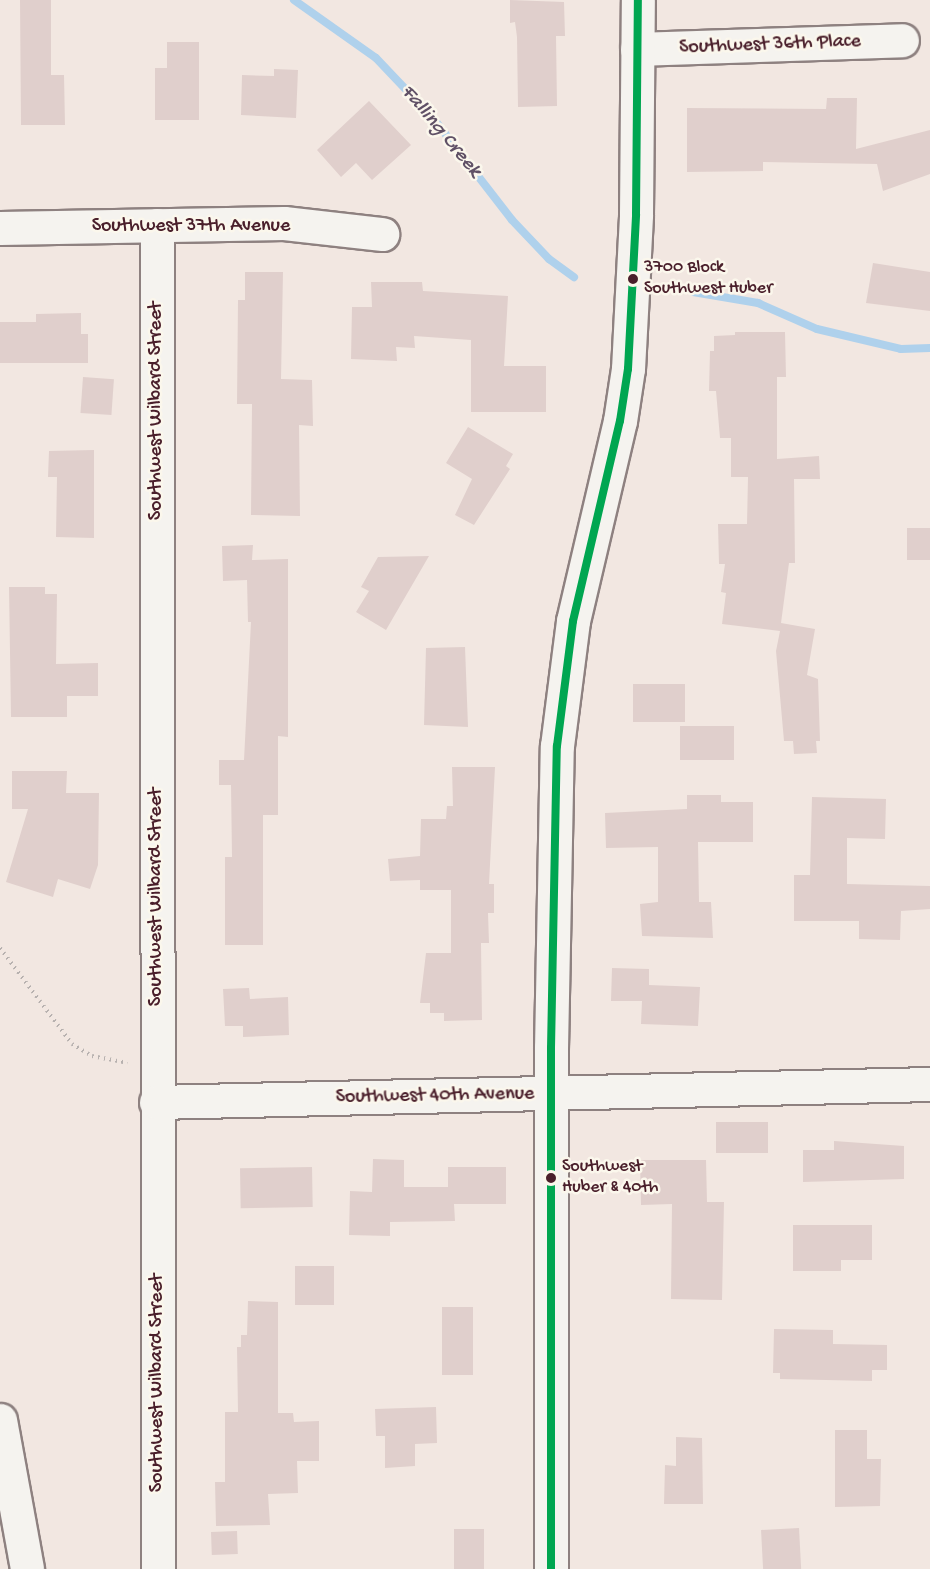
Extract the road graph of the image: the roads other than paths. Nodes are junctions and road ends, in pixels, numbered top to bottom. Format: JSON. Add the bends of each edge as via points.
{"nodes":[{"id":1,"x":638,"y":0,"type":"edge"},
{"id":2,"x":902,"y":40,"type":"dead end"},
{"id":3,"x":637,"y":49,"type":"junction"},
{"id":4,"x":157,"y":225,"type":"junction"},
{"id":5,"x":0,"y":228,"type":"edge"},
{"id":6,"x":382,"y":234,"type":"dead end"},
{"id":7,"x":930,"y":1084,"type":"edge"},
{"id":8,"x":552,"y":1093,"type":"junction"},
{"id":9,"x":156,"y":1102,"type":"junction"},
{"id":10,"x":0,"y":1420,"type":"edge"},
{"id":11,"x":27,"y":1569,"type":"edge"},
{"id":12,"x":158,"y":1569,"type":"edge"},
{"id":13,"x":551,"y":1569,"type":"edge"}],
"edges":[{"from":1,"to":3,"type":"main road"},
{"from":2,"to":3,"type":"main road","name":"Southwest 36th Place"},
{"from":3,"to":8,"type":"main road","via":[[636,214],[628,369],[573,621],[557,746]]},
{"from":4,"to":5,"type":"main road","name":"Southwest 37th Avenue"},
{"from":4,"to":6,"type":"main road","name":"Southwest 37th Avenue","via":[[284,223]]},
{"from":4,"to":9,"type":"main road","name":"Southwest Wilbard Street"},
{"from":7,"to":8,"type":"main road","name":"Southwest 40th Avenue"},
{"from":8,"to":9,"type":"main road","name":"Southwest 40th Avenue"},
{"from":8,"to":13,"type":"main road"},
{"from":9,"to":12,"type":"main road","name":"Southwest Wilbard Street"},
{"from":10,"to":11,"type":"main road"}]}
